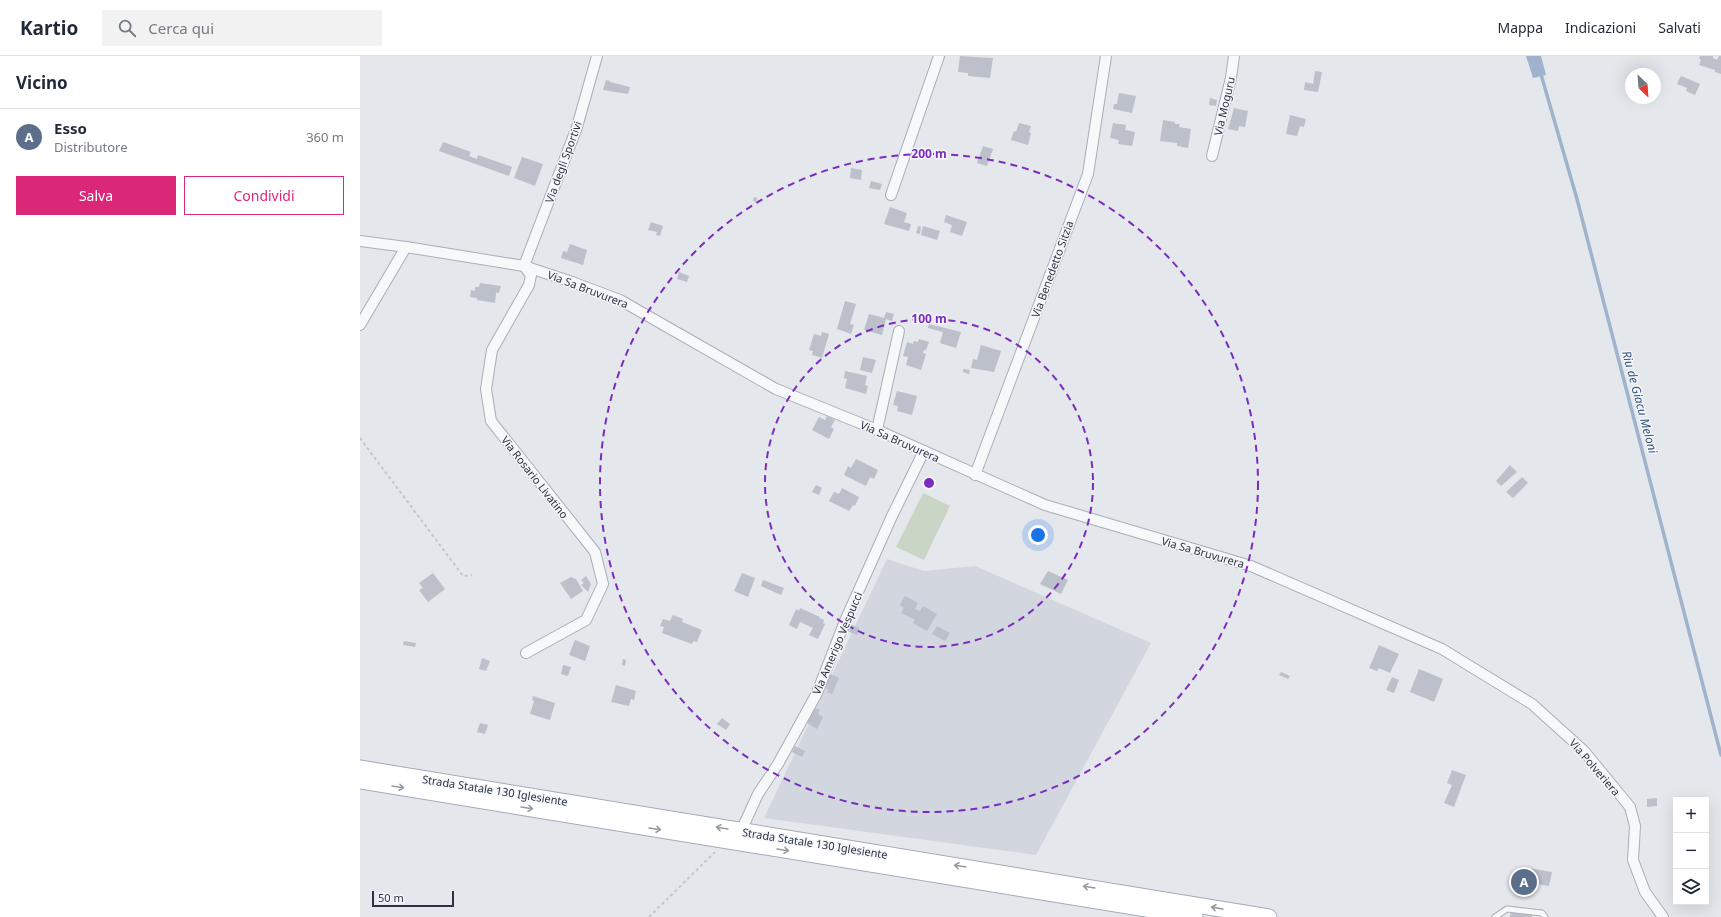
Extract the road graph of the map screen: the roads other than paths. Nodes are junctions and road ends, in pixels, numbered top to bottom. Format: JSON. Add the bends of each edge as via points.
{"nodes":[{"id":1,"x":597,"y":56,"type":"edge"},
{"id":2,"x":939,"y":56,"type":"edge"},
{"id":3,"x":1106,"y":56,"type":"edge"},
{"id":4,"x":1234,"y":56,"type":"edge"},
{"id":5,"x":1212,"y":156,"type":"dead end"},
{"id":6,"x":891,"y":195,"type":"dead end"},
{"id":7,"x":360,"y":241,"type":"edge"},
{"id":8,"x":406,"y":247,"type":"junction"},
{"id":9,"x":524,"y":266,"type":"junction"},
{"id":10,"x":360,"y":325,"type":"edge"},
{"id":11,"x":898,"y":331,"type":"dead end"},
{"id":12,"x":877,"y":430,"type":"junction"},
{"id":13,"x":924,"y":451,"type":"junction"},
{"id":14,"x":975,"y":475,"type":"junction"},
{"id":15,"x":1442,"y":649,"type":"joint"},
{"id":16,"x":526,"y":653,"type":"dead end"},
{"id":17,"x":360,"y":768,"type":"edge"},
{"id":18,"x":360,"y":780,"type":"edge"},
{"id":19,"x":741,"y":831,"type":"junction"},
{"id":20,"x":1195,"y":917,"type":"edge"},
{"id":21,"x":1269,"y":917,"type":"edge"},
{"id":22,"x":1495,"y":917,"type":"edge"},
{"id":23,"x":1545,"y":917,"type":"edge"},
{"id":24,"x":1663,"y":917,"type":"edge"}],
"edges":[{"from":1,"to":9,"type":"street","name":"Via degli Sportivi","via":[[577,127]]},
{"from":2,"to":6,"type":"street"},
{"from":3,"to":14,"type":"street","name":"Via Benedetto Sitzia","via":[[1088,174]]},
{"from":4,"to":5,"type":"street","name":"Via Moguru"},
{"from":7,"to":8,"type":"street","name":"Via Sa Bruvurera"},
{"from":8,"to":9,"type":"street","name":"Via Sa Bruvurera"},
{"from":8,"to":10,"type":"street"},
{"from":9,"to":12,"type":"street","name":"Via Sa Bruvurera","via":[[620,300],[776,389]]},
{"from":9,"to":16,"type":"street","name":"Via Rosario Livatino","via":[[531,275],[529,285],[492,350],[486,389],[490,421],[594,552],[603,584],[586,620]]},
{"from":11,"to":12,"type":"street"},
{"from":12,"to":13,"type":"street","name":"Via Sa Bruvurera"},
{"from":13,"to":14,"type":"street","name":"Via Sa Bruvurera"},
{"from":13,"to":19,"type":"street","name":"Via Amerigo Vespucci","via":[[889,523],[817,693],[778,764],[758,794]]},
{"from":14,"to":15,"type":"street","name":"Via Sa Bruvurera","via":[[1045,505],[1251,566]]},
{"from":15,"to":24,"type":"street","name":"Via Polveriera","via":[[1532,704],[1584,751],[1630,807],[1635,826],[1633,860],[1645,892]]},
{"from":19,"to":17,"type":"main road","name":"Strada Statale 130 Iglesiente","one_way":true},
{"from":18,"to":20,"type":"main road","name":"Strada Statale 130 Iglesiente","one_way":true},
{"from":21,"to":19,"type":"main road","name":"Strada Statale 130 Iglesiente","one_way":true},
{"from":22,"to":23,"type":"lane","via":[[1507,909],[1542,913]]}]}
